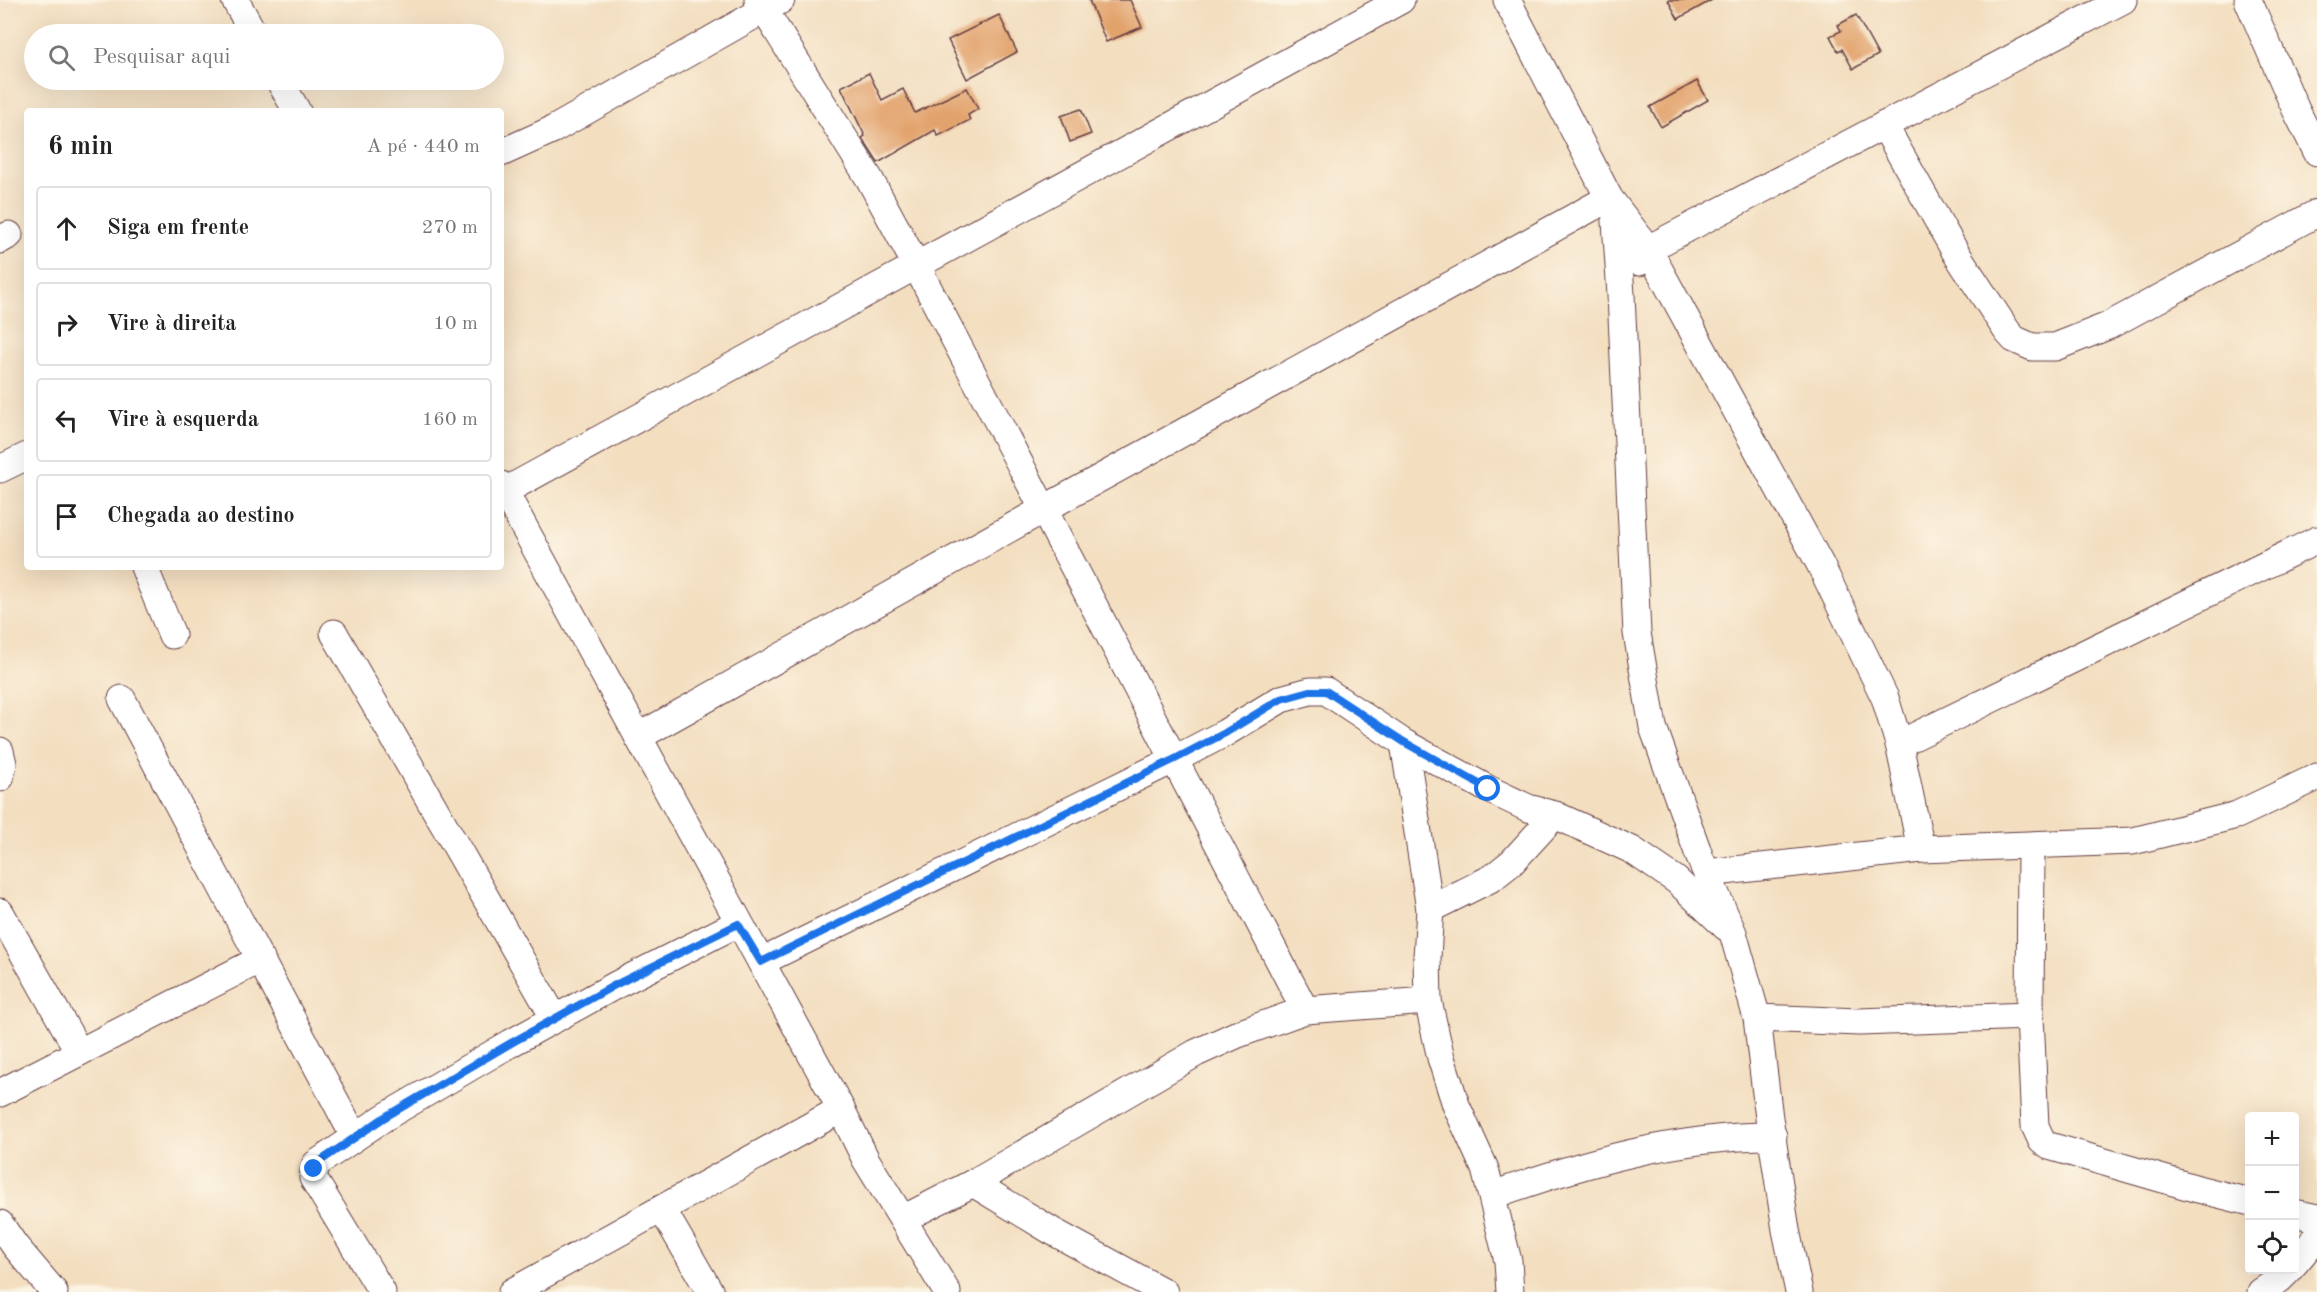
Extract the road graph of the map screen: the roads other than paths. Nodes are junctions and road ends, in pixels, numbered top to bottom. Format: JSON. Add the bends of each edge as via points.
{"nodes":[{"id":1,"x":235,"y":0,"type":"edge"},
{"id":2,"x":1401,"y":0,"type":"edge"},
{"id":3,"x":1507,"y":0,"type":"edge"},
{"id":4,"x":2123,"y":0,"type":"edge"},
{"id":5,"x":2248,"y":0,"type":"edge"},
{"id":6,"x":767,"y":3,"type":"edge"},
{"id":7,"x":248,"y":24,"type":"edge"},
{"id":8,"x":285,"y":90,"type":"edge"},
{"id":9,"x":295,"y":108,"type":"edge"},
{"id":10,"x":2307,"y":111,"type":"edge"},
{"id":11,"x":1884,"y":125,"type":"junction"},
{"id":12,"x":504,"y":152,"type":"edge"},
{"id":13,"x":2317,"y":152,"type":"edge"},
{"id":14,"x":1612,"y":202,"type":"junction"},
{"id":15,"x":2317,"y":213,"type":"edge"},
{"id":16,"x":1648,"y":249,"type":"junction"},
{"id":17,"x":916,"y":265,"type":"junction"},
{"id":18,"x":1621,"y":295,"type":"junction"},
{"id":19,"x":24,"y":457,"type":"edge"},
{"id":20,"x":0,"y":469,"type":"edge"},
{"id":21,"x":504,"y":487,"type":"edge"},
{"id":22,"x":504,"y":490,"type":"edge"},
{"id":23,"x":1044,"y":509,"type":"junction"},
{"id":24,"x":2317,"y":540,"type":"edge"},
{"id":25,"x":145,"y":570,"type":"edge"},
{"id":26,"x":334,"y":633,"type":"dead end"},
{"id":27,"x":172,"y":635,"type":"dead end"},
{"id":28,"x":122,"y":699,"type":"dead end"},
{"id":29,"x":638,"y":737,"type":"junction"},
{"id":30,"x":1404,"y":742,"type":"junction"},
{"id":31,"x":1899,"y":744,"type":"junction"},
{"id":32,"x":0,"y":751,"type":"edge"},
{"id":33,"x":1175,"y":759,"type":"junction"},
{"id":34,"x":2317,"y":777,"type":"edge"},
{"id":35,"x":0,"y":778,"type":"edge"},
{"id":36,"x":1555,"y":815,"type":"junction"},
{"id":37,"x":2031,"y":846,"type":"junction"},
{"id":38,"x":1921,"y":849,"type":"junction"},
{"id":39,"x":1705,"y":868,"type":"junction"},
{"id":40,"x":1676,"y":880,"type":"junction"},
{"id":41,"x":1430,"y":909,"type":"junction"},
{"id":42,"x":0,"y":912,"type":"edge"},
{"id":43,"x":738,"y":924,"type":"junction"},
{"id":44,"x":1733,"y":933,"type":"junction"},
{"id":45,"x":261,"y":960,"type":"junction"},
{"id":46,"x":761,"y":962,"type":"junction"},
{"id":47,"x":1428,"y":1001,"type":"junction"},
{"id":48,"x":1305,"y":1010,"type":"junction"},
{"id":49,"x":2030,"y":1016,"type":"junction"},
{"id":50,"x":1757,"y":1018,"type":"junction"},
{"id":51,"x":555,"y":1019,"type":"junction"},
{"id":52,"x":80,"y":1052,"type":"junction"},
{"id":53,"x":0,"y":1092,"type":"edge"},
{"id":54,"x":841,"y":1109,"type":"junction"},
{"id":55,"x":354,"y":1136,"type":"junction"},
{"id":56,"x":1773,"y":1136,"type":"junction"},
{"id":57,"x":973,"y":1183,"type":"junction"},
{"id":58,"x":1493,"y":1196,"type":"junction"},
{"id":59,"x":2245,"y":1201,"type":"edge"},
{"id":60,"x":662,"y":1209,"type":"junction"},
{"id":61,"x":2299,"y":1214,"type":"edge"},
{"id":62,"x":2317,"y":1218,"type":"edge"},
{"id":63,"x":903,"y":1219,"type":"junction"},
{"id":64,"x":0,"y":1224,"type":"edge"},
{"id":65,"x":2317,"y":1237,"type":"edge"},
{"id":66,"x":2299,"y":1259,"type":"edge"},
{"id":67,"x":2284,"y":1274,"type":"edge"},
{"id":68,"x":46,"y":1290,"type":"edge"},
{"id":69,"x":382,"y":1292,"type":"edge"},
{"id":70,"x":512,"y":1292,"type":"edge"},
{"id":71,"x":710,"y":1292,"type":"edge"},
{"id":72,"x":947,"y":1292,"type":"edge"},
{"id":73,"x":1164,"y":1292,"type":"edge"},
{"id":74,"x":1510,"y":1292,"type":"edge"},
{"id":75,"x":1799,"y":1292,"type":"edge"},
{"id":76,"x":2261,"y":1292,"type":"edge"}],
"edges":[{"from":1,"to":7,"type":"street"},
{"from":2,"to":17,"type":"street"},
{"from":3,"to":14,"type":"street"},
{"from":4,"to":11,"type":"street"},
{"from":5,"to":10,"type":"street"},
{"from":6,"to":12,"type":"street","via":[[554,129]]},
{"from":6,"to":17,"type":"street","via":[[781,35],[869,178]]},
{"from":8,"to":9,"type":"street"},
{"from":10,"to":13,"type":"street"},
{"from":11,"to":15,"type":"street","via":[[1956,253],[2007,331],[2013,339],[2032,347],[2055,347],[2108,326]]},
{"from":11,"to":16,"type":"street"},
{"from":14,"to":16,"type":"street"},
{"from":14,"to":18,"type":"street"},
{"from":14,"to":23,"type":"street"},
{"from":16,"to":18,"type":"street"},
{"from":16,"to":31,"type":"street","via":[[1820,564],[1885,698]]},
{"from":17,"to":21,"type":"street"},
{"from":17,"to":23,"type":"street"},
{"from":18,"to":39,"type":"street","via":[[1637,633],[1653,727]]},
{"from":19,"to":20,"type":"street"},
{"from":22,"to":29,"type":"street"},
{"from":23,"to":29,"type":"street"},
{"from":23,"to":33,"type":"street"},
{"from":24,"to":31,"type":"street"},
{"from":25,"to":27,"type":"street"},
{"from":26,"to":51,"type":"street"},
{"from":28,"to":45,"type":"street"},
{"from":29,"to":43,"type":"street"},
{"from":30,"to":33,"type":"street","via":[[1326,691],[1310,691],[1281,699]]},
{"from":30,"to":36,"type":"street","via":[[1528,808]]},
{"from":30,"to":41,"type":"street"},
{"from":31,"to":38,"type":"street"},
{"from":32,"to":35,"type":"street"},
{"from":33,"to":46,"type":"street"},
{"from":33,"to":48,"type":"street"},
{"from":34,"to":37,"type":"street","via":[[2237,814],[2204,824],[2133,841]]},
{"from":36,"to":40,"type":"street","via":[[1632,850]]},
{"from":36,"to":41,"type":"street","via":[[1492,878]]},
{"from":37,"to":38,"type":"street"},
{"from":37,"to":49,"type":"street"},
{"from":38,"to":39,"type":"street"},
{"from":39,"to":40,"type":"street"},
{"from":39,"to":44,"type":"street"},
{"from":40,"to":44,"type":"street"},
{"from":41,"to":47,"type":"street"},
{"from":42,"to":52,"type":"street"},
{"from":43,"to":46,"type":"street"},
{"from":43,"to":51,"type":"street"},
{"from":44,"to":50,"type":"street"},
{"from":45,"to":52,"type":"street"},
{"from":45,"to":55,"type":"street"},
{"from":46,"to":54,"type":"street"},
{"from":47,"to":48,"type":"street"},
{"from":47,"to":58,"type":"street","via":[[1456,1105]]},
{"from":48,"to":57,"type":"street","via":[[1196,1053]]},
{"from":49,"to":50,"type":"street","via":[[1859,1022]]},
{"from":49,"to":59,"type":"street","via":[[2035,1126],[2042,1141],[2072,1153]]},
{"from":50,"to":56,"type":"street"},
{"from":51,"to":55,"type":"street"},
{"from":52,"to":53,"type":"street"},
{"from":54,"to":60,"type":"street"},
{"from":54,"to":63,"type":"street","via":[[866,1160]]},
{"from":55,"to":69,"type":"street","via":[[316,1164],[313,1178]]},
{"from":56,"to":58,"type":"street","via":[[1743,1136],[1615,1156]]},
{"from":56,"to":75,"type":"street"},
{"from":57,"to":63,"type":"street"},
{"from":57,"to":73,"type":"street"},
{"from":58,"to":74,"type":"street","via":[[1508,1261]]},
{"from":60,"to":70,"type":"street"},
{"from":60,"to":71,"type":"street"},
{"from":61,"to":62,"type":"street"},
{"from":63,"to":72,"type":"street"},
{"from":64,"to":68,"type":"street"},
{"from":65,"to":66,"type":"street"},
{"from":67,"to":76,"type":"street"}]}
